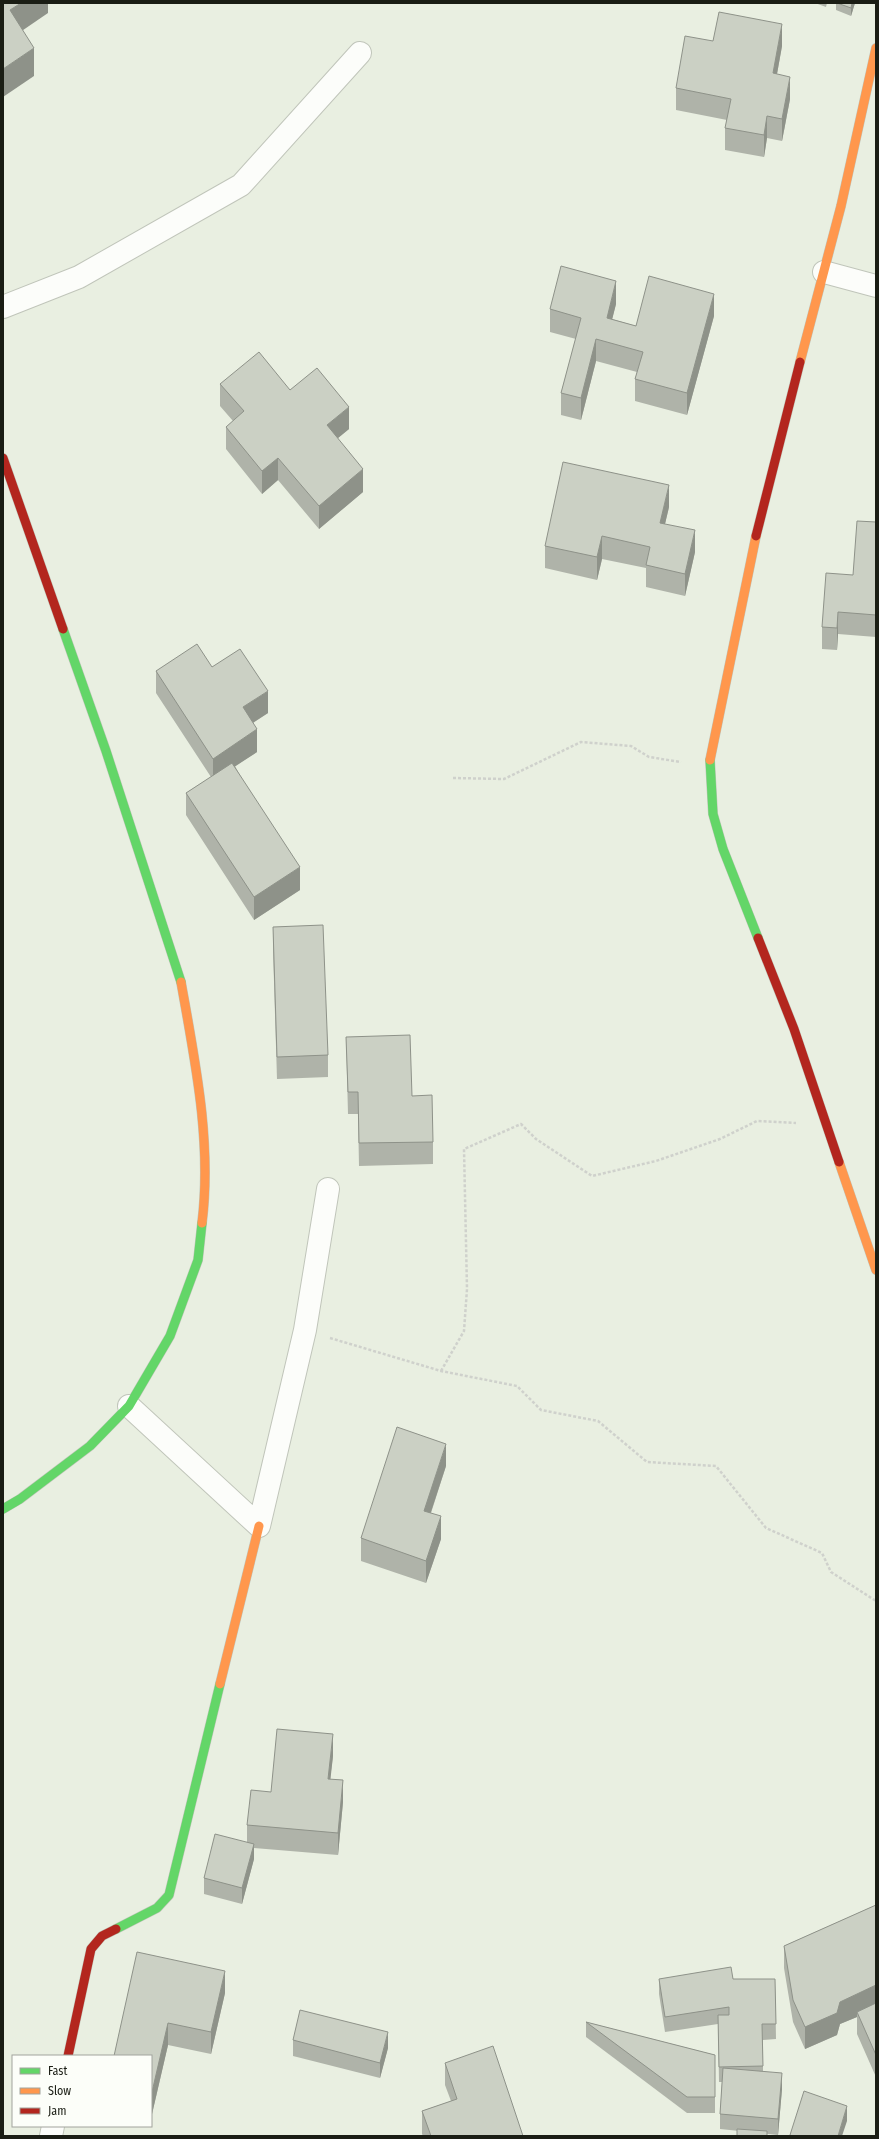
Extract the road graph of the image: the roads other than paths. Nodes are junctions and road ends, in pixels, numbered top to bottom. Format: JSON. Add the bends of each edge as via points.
{"nodes":[{"id":1,"x":876,"y":48,"type":"edge"},
{"id":2,"x":360,"y":53,"type":"dead end"},
{"id":3,"x":824,"y":272,"type":"junction"},
{"id":4,"x":876,"y":286,"type":"edge"},
{"id":5,"x":3,"y":307,"type":"edge"},
{"id":6,"x":3,"y":458,"type":"edge"},
{"id":7,"x":328,"y":1189,"type":"dead end"},
{"id":8,"x":876,"y":1270,"type":"edge"},
{"id":9,"x":129,"y":1406,"type":"junction"},
{"id":10,"x":3,"y":1509,"type":"edge"},
{"id":11,"x":259,"y":1526,"type":"junction"},
{"id":12,"x":68,"y":2055,"type":"edge"}],
"edges":[{"from":1,"to":3,"type":"street"},
{"from":2,"to":5,"type":"street","via":[[242,185],[79,277]]},
{"from":3,"to":4,"type":"street"},
{"from":3,"to":8,"type":"street","via":[[759,520],[710,764],[713,814],[723,849],[794,1029]]},
{"from":6,"to":9,"type":"street","via":[[106,751],[181,981],[200,1090],[206,1191],[198,1260],[170,1336]]},
{"from":7,"to":11,"type":"street","via":[[305,1330]]},
{"from":9,"to":10,"type":"street","via":[[90,1446]]},
{"from":9,"to":11,"type":"street"},
{"from":11,"to":12,"type":"street","via":[[169,1895],[157,1908],[102,1936],[91,1949]]}]}
